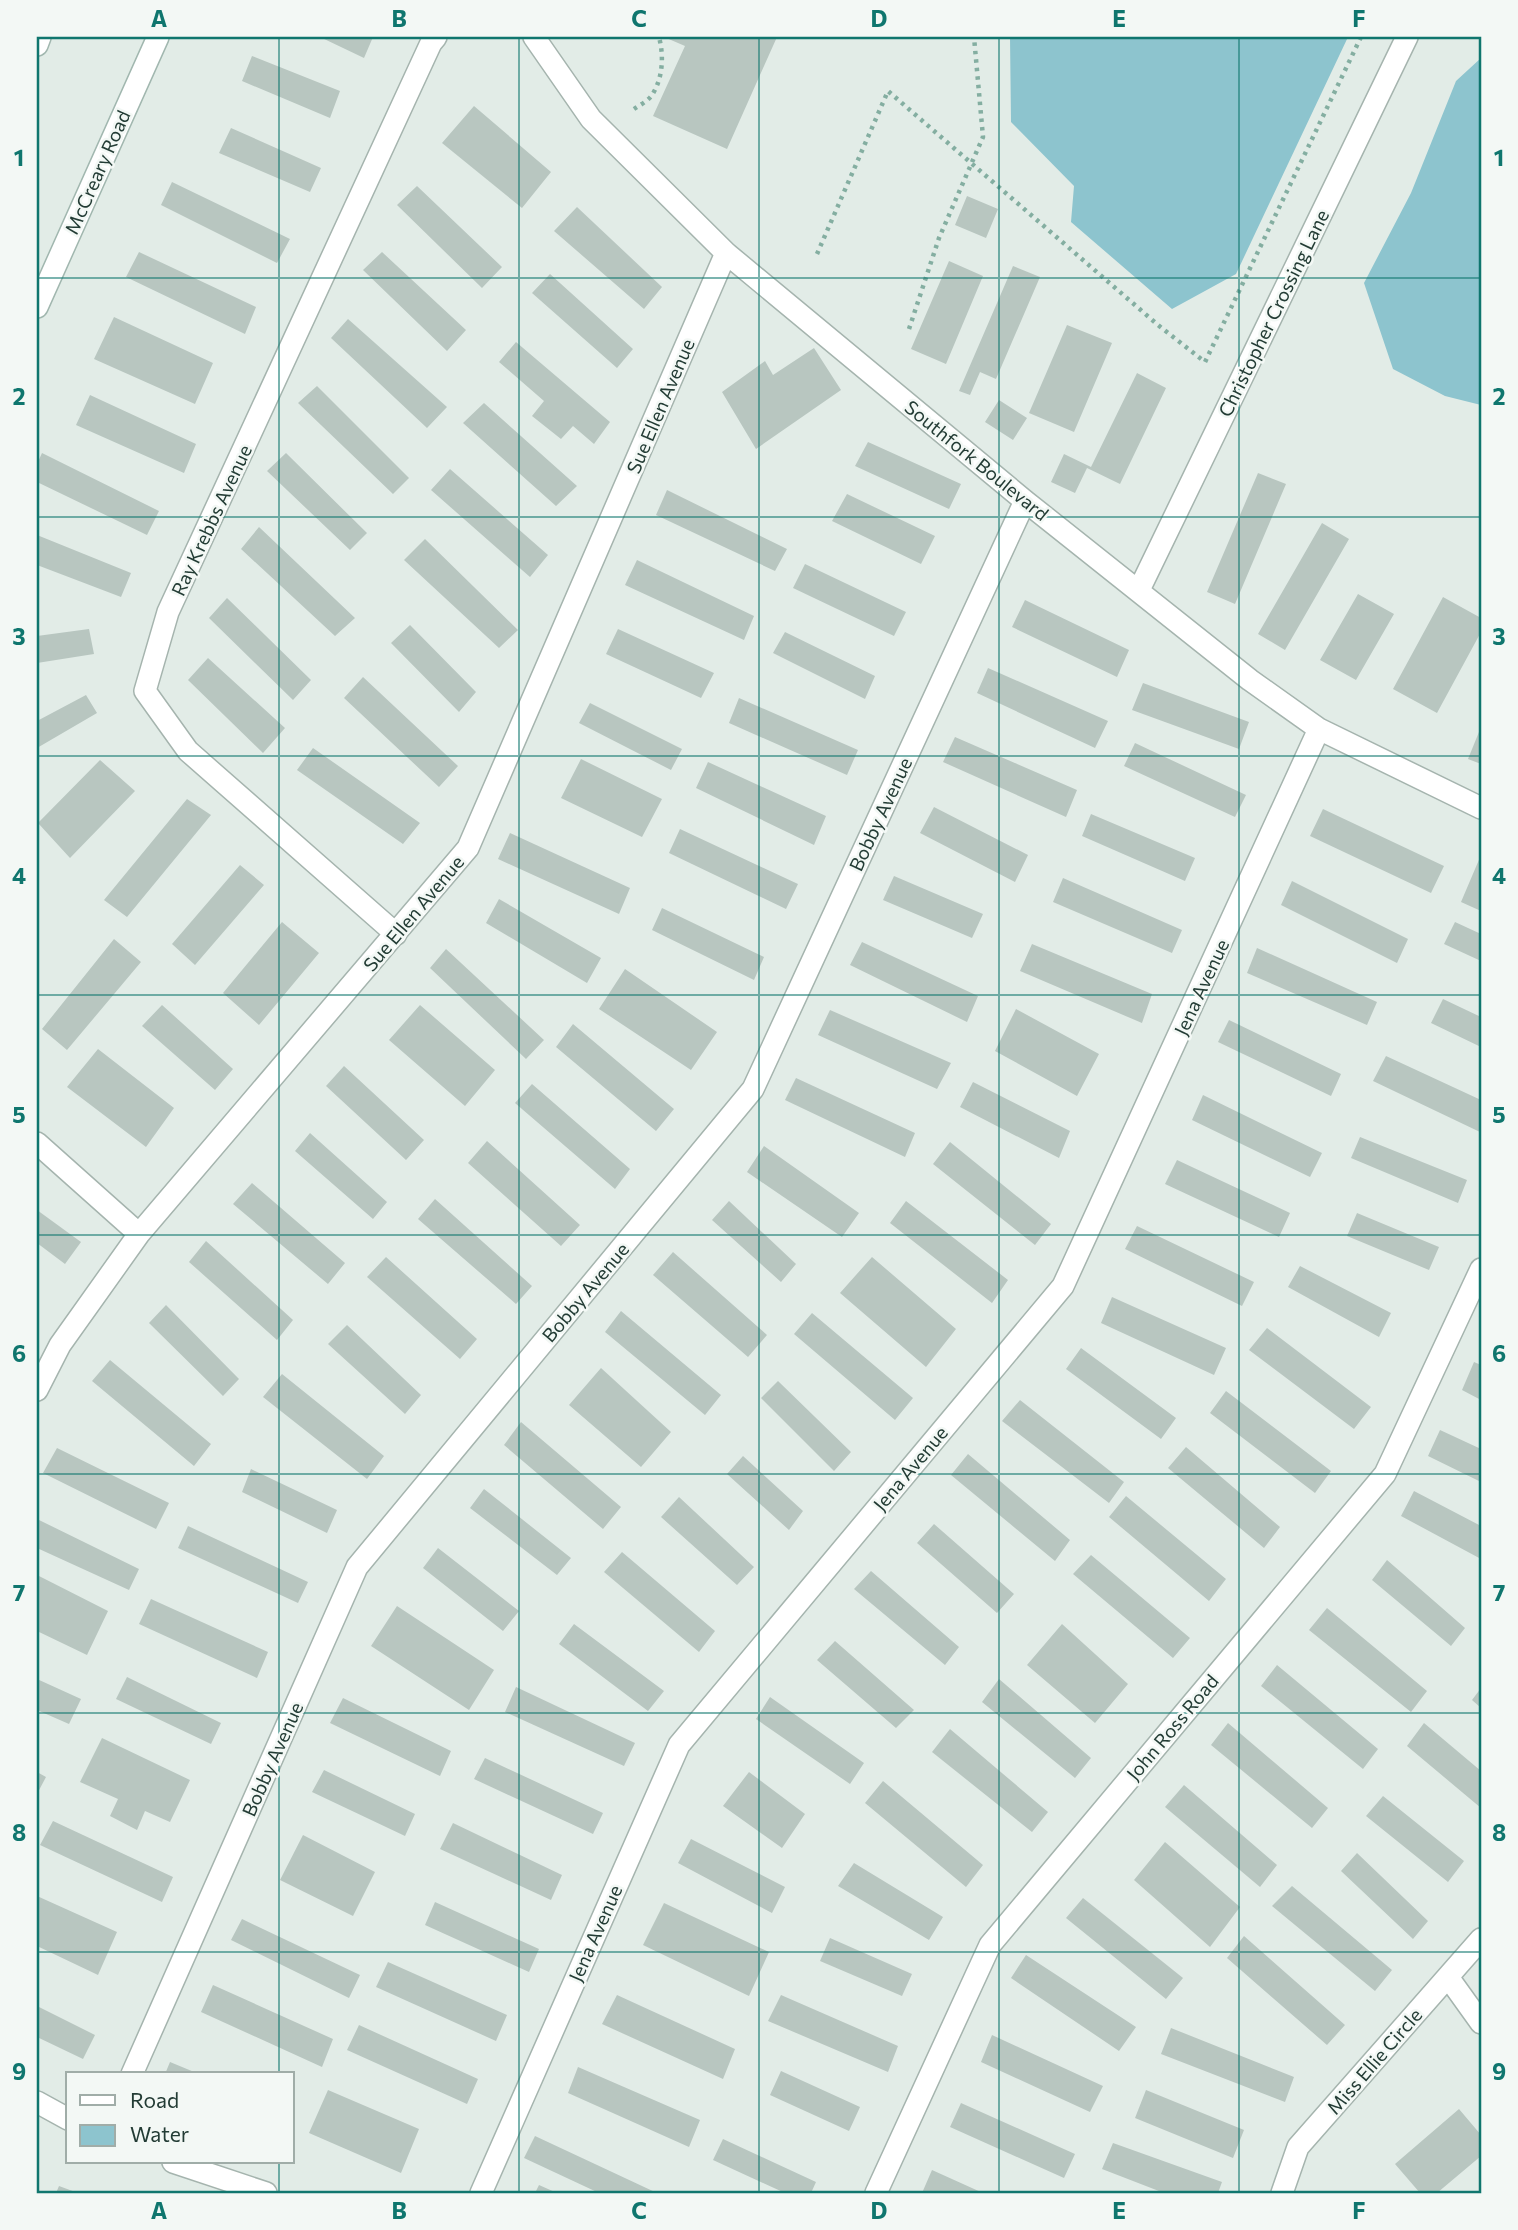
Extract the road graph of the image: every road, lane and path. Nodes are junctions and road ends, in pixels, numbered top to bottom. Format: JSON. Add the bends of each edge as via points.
{"nodes":[{"id":1,"x":40,"y":37,"type":"edge"},
{"id":2,"x":158,"y":37,"type":"edge"},
{"id":3,"x":436,"y":37,"type":"edge"},
{"id":4,"x":534,"y":37,"type":"edge"},
{"id":5,"x":659,"y":37,"type":"edge"},
{"id":6,"x":974,"y":37,"type":"edge"},
{"id":7,"x":1361,"y":37,"type":"edge"},
{"id":8,"x":1407,"y":37,"type":"edge"},
{"id":9,"x":37,"y":45,"type":"edge"},
{"id":10,"x":634,"y":109,"type":"dead end"},
{"id":11,"x":971,"y":164,"type":"junction"},
{"id":12,"x":726,"y":253,"type":"junction"},
{"id":13,"x":817,"y":254,"type":"dead end"},
{"id":14,"x":37,"y":307,"type":"edge"},
{"id":15,"x":909,"y":329,"type":"dead end"},
{"id":16,"x":1025,"y":501,"type":"junction"},
{"id":17,"x":1139,"y":590,"type":"junction"},
{"id":18,"x":1320,"y":729,"type":"junction"},
{"id":19,"x":1481,"y":808,"type":"edge"},
{"id":20,"x":396,"y":934,"type":"junction"},
{"id":21,"x":37,"y":1143,"type":"edge"},
{"id":22,"x":139,"y":1234,"type":"junction"},
{"id":23,"x":1481,"y":1269,"type":"edge"},
{"id":24,"x":37,"y":1390,"type":"edge"},
{"id":25,"x":1481,"y":1939,"type":"edge"},
{"id":26,"x":1448,"y":1977,"type":"junction"},
{"id":27,"x":1481,"y":2023,"type":"edge"},
{"id":28,"x":133,"y":2072,"type":"edge"},
{"id":29,"x":37,"y":2102,"type":"edge"},
{"id":30,"x":66,"y":2118,"type":"edge"},
{"id":31,"x":179,"y":2164,"type":"edge"},
{"id":32,"x":266,"y":2193,"type":"edge"},
{"id":33,"x":481,"y":2193,"type":"edge"},
{"id":34,"x":876,"y":2193,"type":"edge"},
{"id":35,"x":1282,"y":2193,"type":"edge"}],
"edges":[{"from":1,"to":9,"type":"street"},
{"from":2,"to":14,"type":"street","name":"McCreary Road"},
{"from":3,"to":20,"type":"street","name":"Ray Krebbs Avenue","via":[[169,612],[145,691],[188,751]]},
{"from":4,"to":12,"type":"street","name":"Southfork Boulevard","via":[[592,119]]},
{"from":5,"to":10,"type":"path","via":[[661,73],[652,96]]},
{"from":6,"to":11,"type":"path","via":[[983,137]]},
{"from":7,"to":11,"type":"path","via":[[1205,362]]},
{"from":8,"to":17,"type":"street","name":"Christopher Crossing Lane"},
{"from":11,"to":13,"type":"path","via":[[888,91]]},
{"from":11,"to":15,"type":"path","via":[[939,238]]},
{"from":12,"to":16,"type":"street","name":"Southfork Boulevard"},
{"from":12,"to":20,"type":"street","name":"Sue Ellen Avenue","via":[[468,848]]},
{"from":16,"to":17,"type":"street","name":"Southfork Boulevard"},
{"from":16,"to":28,"type":"street","name":"Bobby Avenue","via":[[753,1088],[357,1567]]},
{"from":17,"to":18,"type":"street","name":"Southfork Boulevard","via":[[1250,680]]},
{"from":18,"to":19,"type":"street","name":"Southfork Boulevard"},
{"from":18,"to":33,"type":"street","name":"Jena Avenue","via":[[1063,1286],[679,1745]]},
{"from":20,"to":22,"type":"street","name":"Sue Ellen Avenue"},
{"from":21,"to":22,"type":"street"},
{"from":22,"to":24,"type":"street","name":"Sue Ellen Avenue","via":[[60,1345]]},
{"from":23,"to":34,"type":"street","name":"John Ross Road","via":[[1385,1474],[990,1945]]},
{"from":25,"to":26,"type":"street","name":"Miss Ellie Circle"},
{"from":26,"to":27,"type":"street"},
{"from":26,"to":35,"type":"street","name":"Miss Ellie Circle","via":[[1298,2147]]},
{"from":29,"to":30,"type":"street"},
{"from":31,"to":32,"type":"street"}]}
